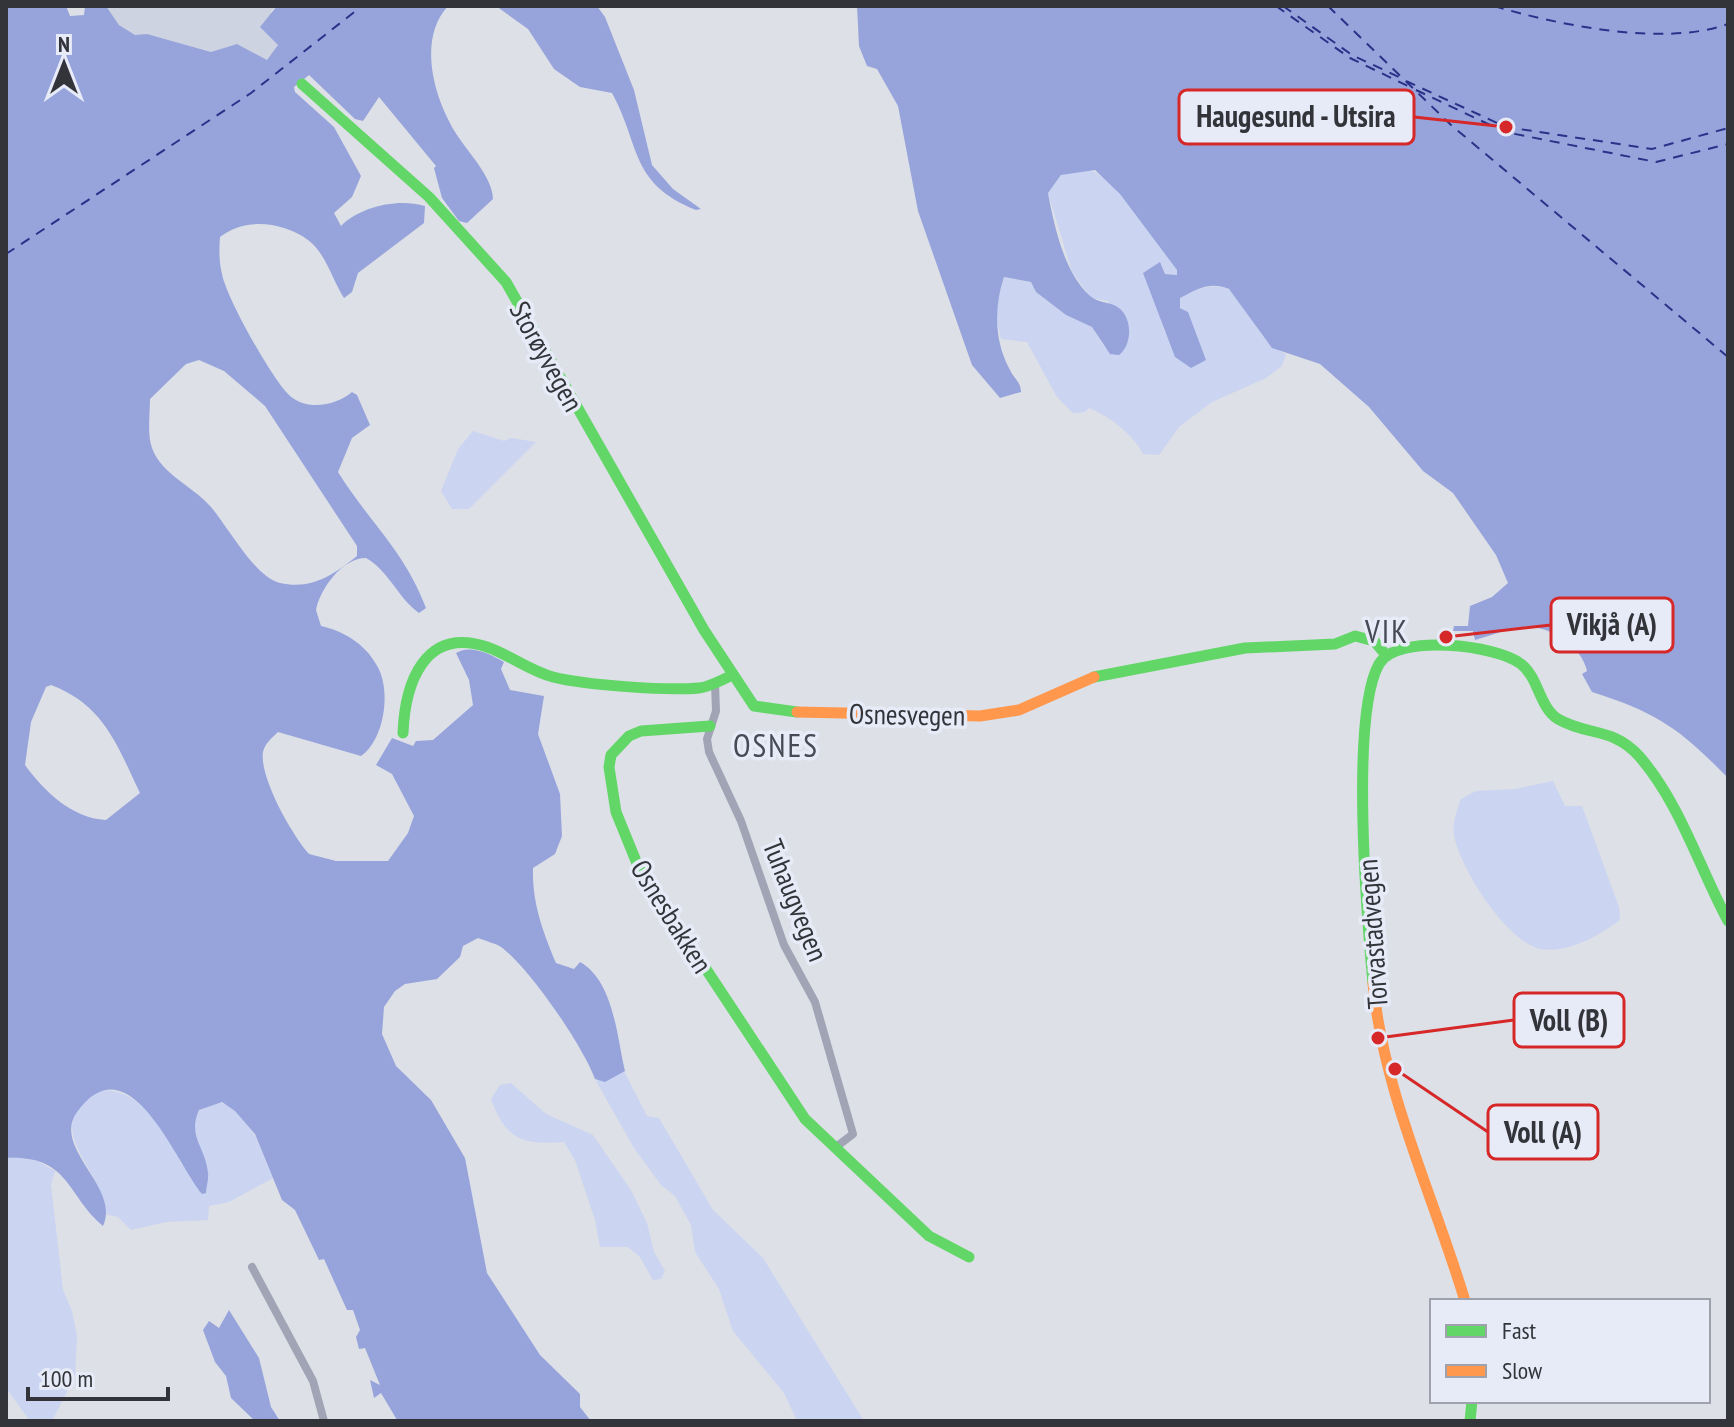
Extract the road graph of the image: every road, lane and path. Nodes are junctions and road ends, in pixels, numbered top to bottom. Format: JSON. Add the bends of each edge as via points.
{"nodes":[{"id":1,"x":302,"y":84,"type":"dead end"},
{"id":2,"x":1387,"y":656,"type":"junction"},
{"id":3,"x":733,"y":675,"type":"junction"},
{"id":4,"x":715,"y":684,"type":"junction"},
{"id":5,"x":710,"y":726,"type":"junction"},
{"id":6,"x":403,"y":733,"type":"dead end"},
{"id":7,"x":1728,"y":921,"type":"edge"},
{"id":8,"x":836,"y":1147,"type":"junction"},
{"id":9,"x":969,"y":1257,"type":"dead end"},
{"id":10,"x":252,"y":1267,"type":"dead end"},
{"id":11,"x":1464,"y":1299,"type":"edge"},
{"id":12,"x":324,"y":1421,"type":"edge"}],
"edges":[{"from":1,"to":3,"type":"street","name":"Storøyvegen","via":[[429,197],[506,282]]},
{"from":2,"to":3,"type":"street","name":"Osnesvegen","via":[[1374,641],[1355,636],[1335,644],[1245,648],[1093,677],[1019,710],[980,716],[773,711],[754,706]]},
{"from":2,"to":7,"type":"street","via":[[1434,647],[1503,654],[1528,669],[1557,718],[1620,740],[1655,778]]},
{"from":2,"to":11,"type":"street","name":"Torvastadvegen","via":[[1373,679],[1364,730],[1376,1006]]},
{"from":3,"to":4,"type":"street"},
{"from":4,"to":5,"type":"street","name":"Tuhaugvegen","via":[[716,711]]},
{"from":4,"to":6,"type":"street","via":[[701,688],[576,682],[549,676],[485,646],[456,643],[431,653],[415,670],[404,702]]},
{"from":5,"to":8,"type":"street","name":"Tuhaugvegen","via":[[709,752],[741,821],[784,945],[815,1002],[853,1134]]},
{"from":5,"to":8,"type":"street","name":"Osnesbakken","via":[[641,731],[619,744],[609,767],[616,812],[638,866],[711,979],[805,1119]]},
{"from":8,"to":9,"type":"street","name":"Osnesbakken","via":[[929,1236]]},
{"from":10,"to":12,"type":"street","via":[[313,1381]]}]}
